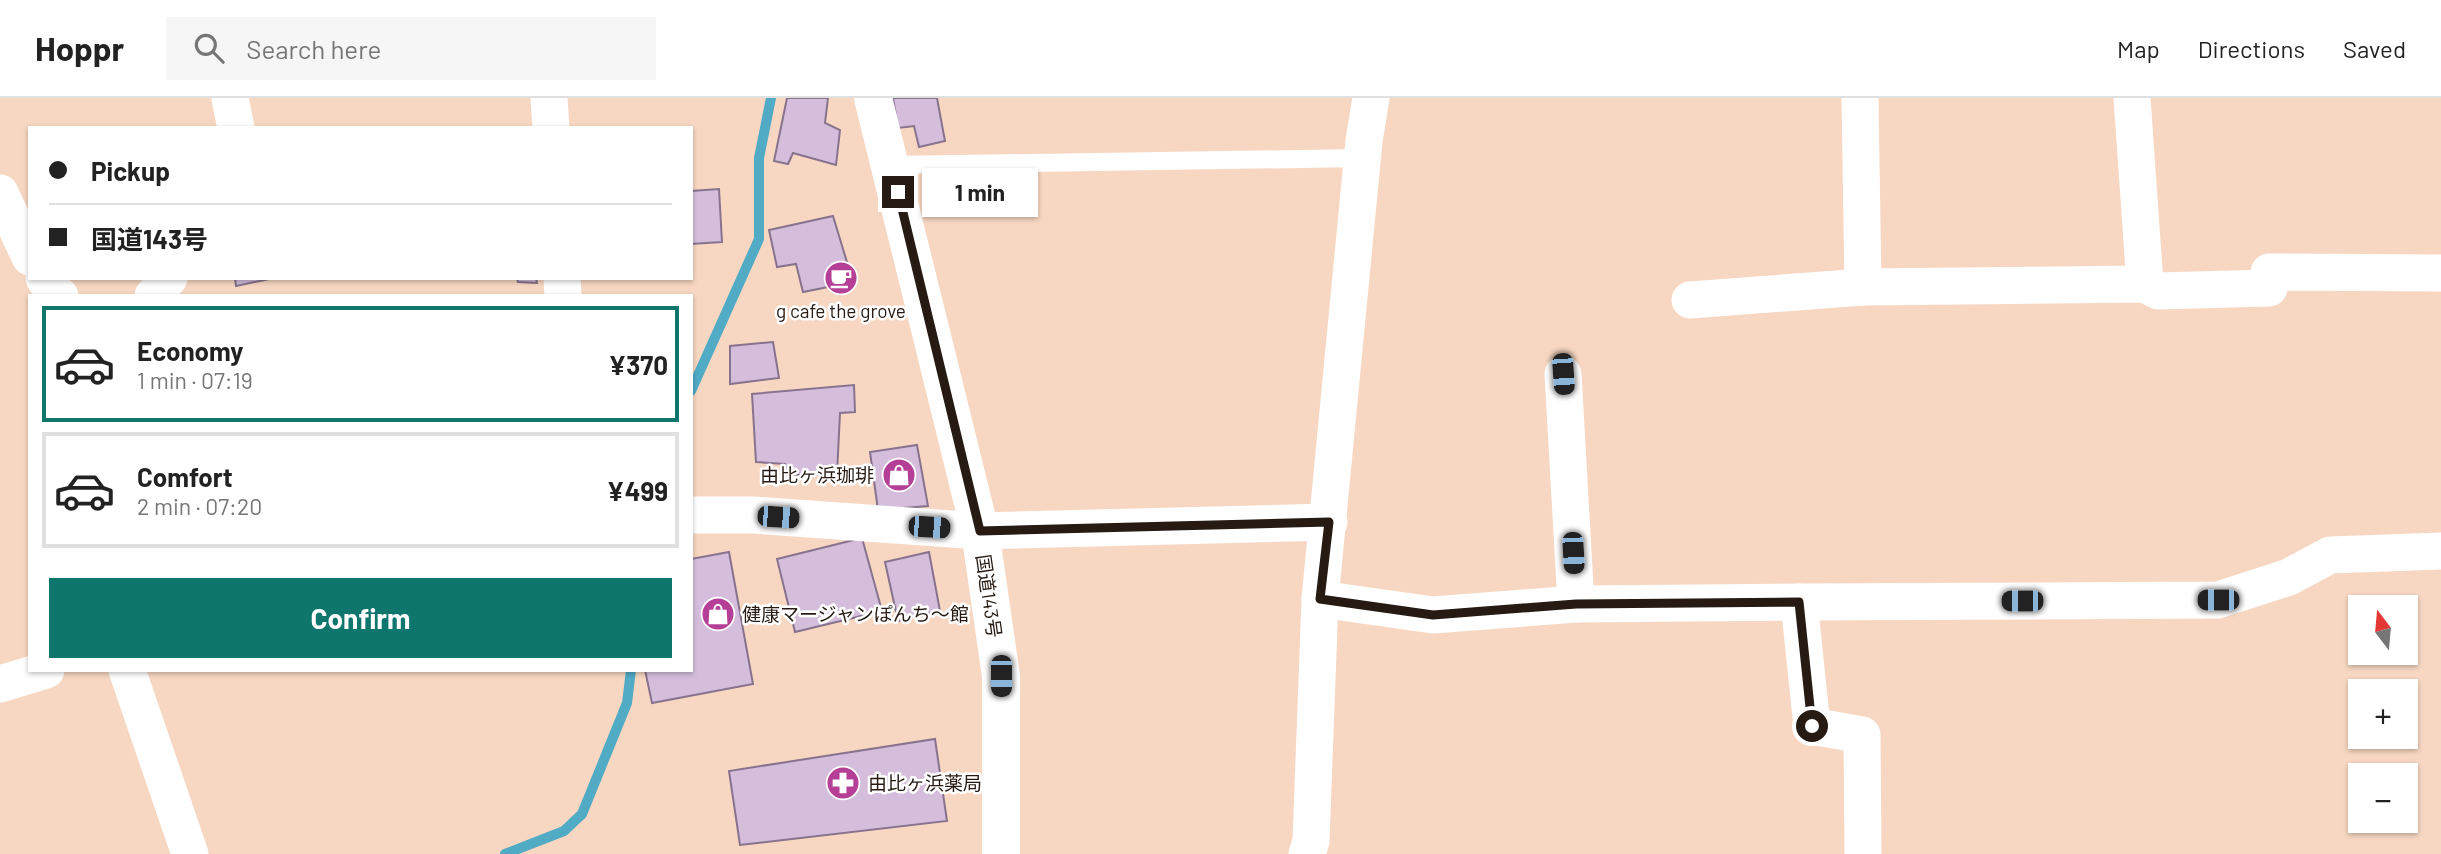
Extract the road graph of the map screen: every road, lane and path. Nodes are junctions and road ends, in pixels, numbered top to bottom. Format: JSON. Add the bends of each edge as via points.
{"nodes":[{"id":1,"x":230,"y":98,"type":"edge"},
{"id":2,"x":549,"y":98,"type":"edge"},
{"id":3,"x":873,"y":98,"type":"edge"},
{"id":4,"x":1371,"y":98,"type":"edge"},
{"id":5,"x":1860,"y":98,"type":"edge"},
{"id":6,"x":2132,"y":98,"type":"edge"},
{"id":7,"x":236,"y":126,"type":"edge"},
{"id":8,"x":551,"y":126,"type":"edge"},
{"id":9,"x":1363,"y":158,"type":"junction"},
{"id":10,"x":891,"y":165,"type":"junction"},
{"id":11,"x":0,"y":193,"type":"edge"},
{"id":12,"x":28,"y":253,"type":"edge"},
{"id":13,"x":2441,"y":273,"type":"edge"},
{"id":14,"x":45,"y":280,"type":"edge"},
{"id":15,"x":167,"y":280,"type":"edge"},
{"id":16,"x":2145,"y":284,"type":"junction"},
{"id":17,"x":1863,"y":287,"type":"junction"},
{"id":18,"x":57,"y":294,"type":"edge"},
{"id":19,"x":155,"y":294,"type":"edge"},
{"id":20,"x":1690,"y":300,"type":"dead end"},
{"id":21,"x":1563,"y":374,"type":"dead end"},
{"id":22,"x":693,"y":515,"type":"edge"},
{"id":23,"x":1329,"y":522,"type":"junction"},
{"id":24,"x":980,"y":531,"type":"junction"},
{"id":25,"x":2441,"y":551,"type":"edge"},
{"id":26,"x":1320,"y":599,"type":"junction"},
{"id":27,"x":1799,"y":602,"type":"junction"},
{"id":28,"x":1576,"y":604,"type":"junction"},
{"id":29,"x":39,"y":672,"type":"edge"},
{"id":30,"x":128,"y":672,"type":"edge"},
{"id":31,"x":0,"y":684,"type":"edge"},
{"id":32,"x":190,"y":854,"type":"edge"},
{"id":33,"x":1001,"y":854,"type":"edge"},
{"id":34,"x":1307,"y":854,"type":"edge"},
{"id":35,"x":1863,"y":854,"type":"edge"}],
"edges":[{"from":1,"to":7,"type":"street"},
{"from":2,"to":8,"type":"street"},
{"from":3,"to":10,"type":"highway","name":"国道143号"},
{"from":4,"to":9,"type":"street"},
{"from":5,"to":17,"type":"street"},
{"from":6,"to":16,"type":"street"},
{"from":9,"to":10,"type":"lane"},
{"from":9,"to":23,"type":"street"},
{"from":10,"to":24,"type":"highway","name":"国道143号"},
{"from":11,"to":12,"type":"street"},
{"from":13,"to":16,"type":"street","via":[[2269,272],[2269,288],[2158,291]]},
{"from":14,"to":18,"type":"street"},
{"from":15,"to":19,"type":"street"},
{"from":16,"to":17,"type":"street"},
{"from":17,"to":20,"type":"street"},
{"from":21,"to":28,"type":"street"},
{"from":22,"to":24,"type":"street"},
{"from":23,"to":24,"type":"street"},
{"from":23,"to":26,"type":"street"},
{"from":24,"to":33,"type":"highway","name":"国道143号","via":[[1001,676]]},
{"from":25,"to":27,"type":"street","via":[[2330,555],[2289,577],[2218,600]]},
{"from":26,"to":28,"type":"street","via":[[1433,615]]},
{"from":26,"to":34,"type":"street"},
{"from":27,"to":28,"type":"street"},
{"from":27,"to":35,"type":"street","via":[[1812,726],[1862,736]]},
{"from":29,"to":31,"type":"street"},
{"from":30,"to":32,"type":"street"}]}
